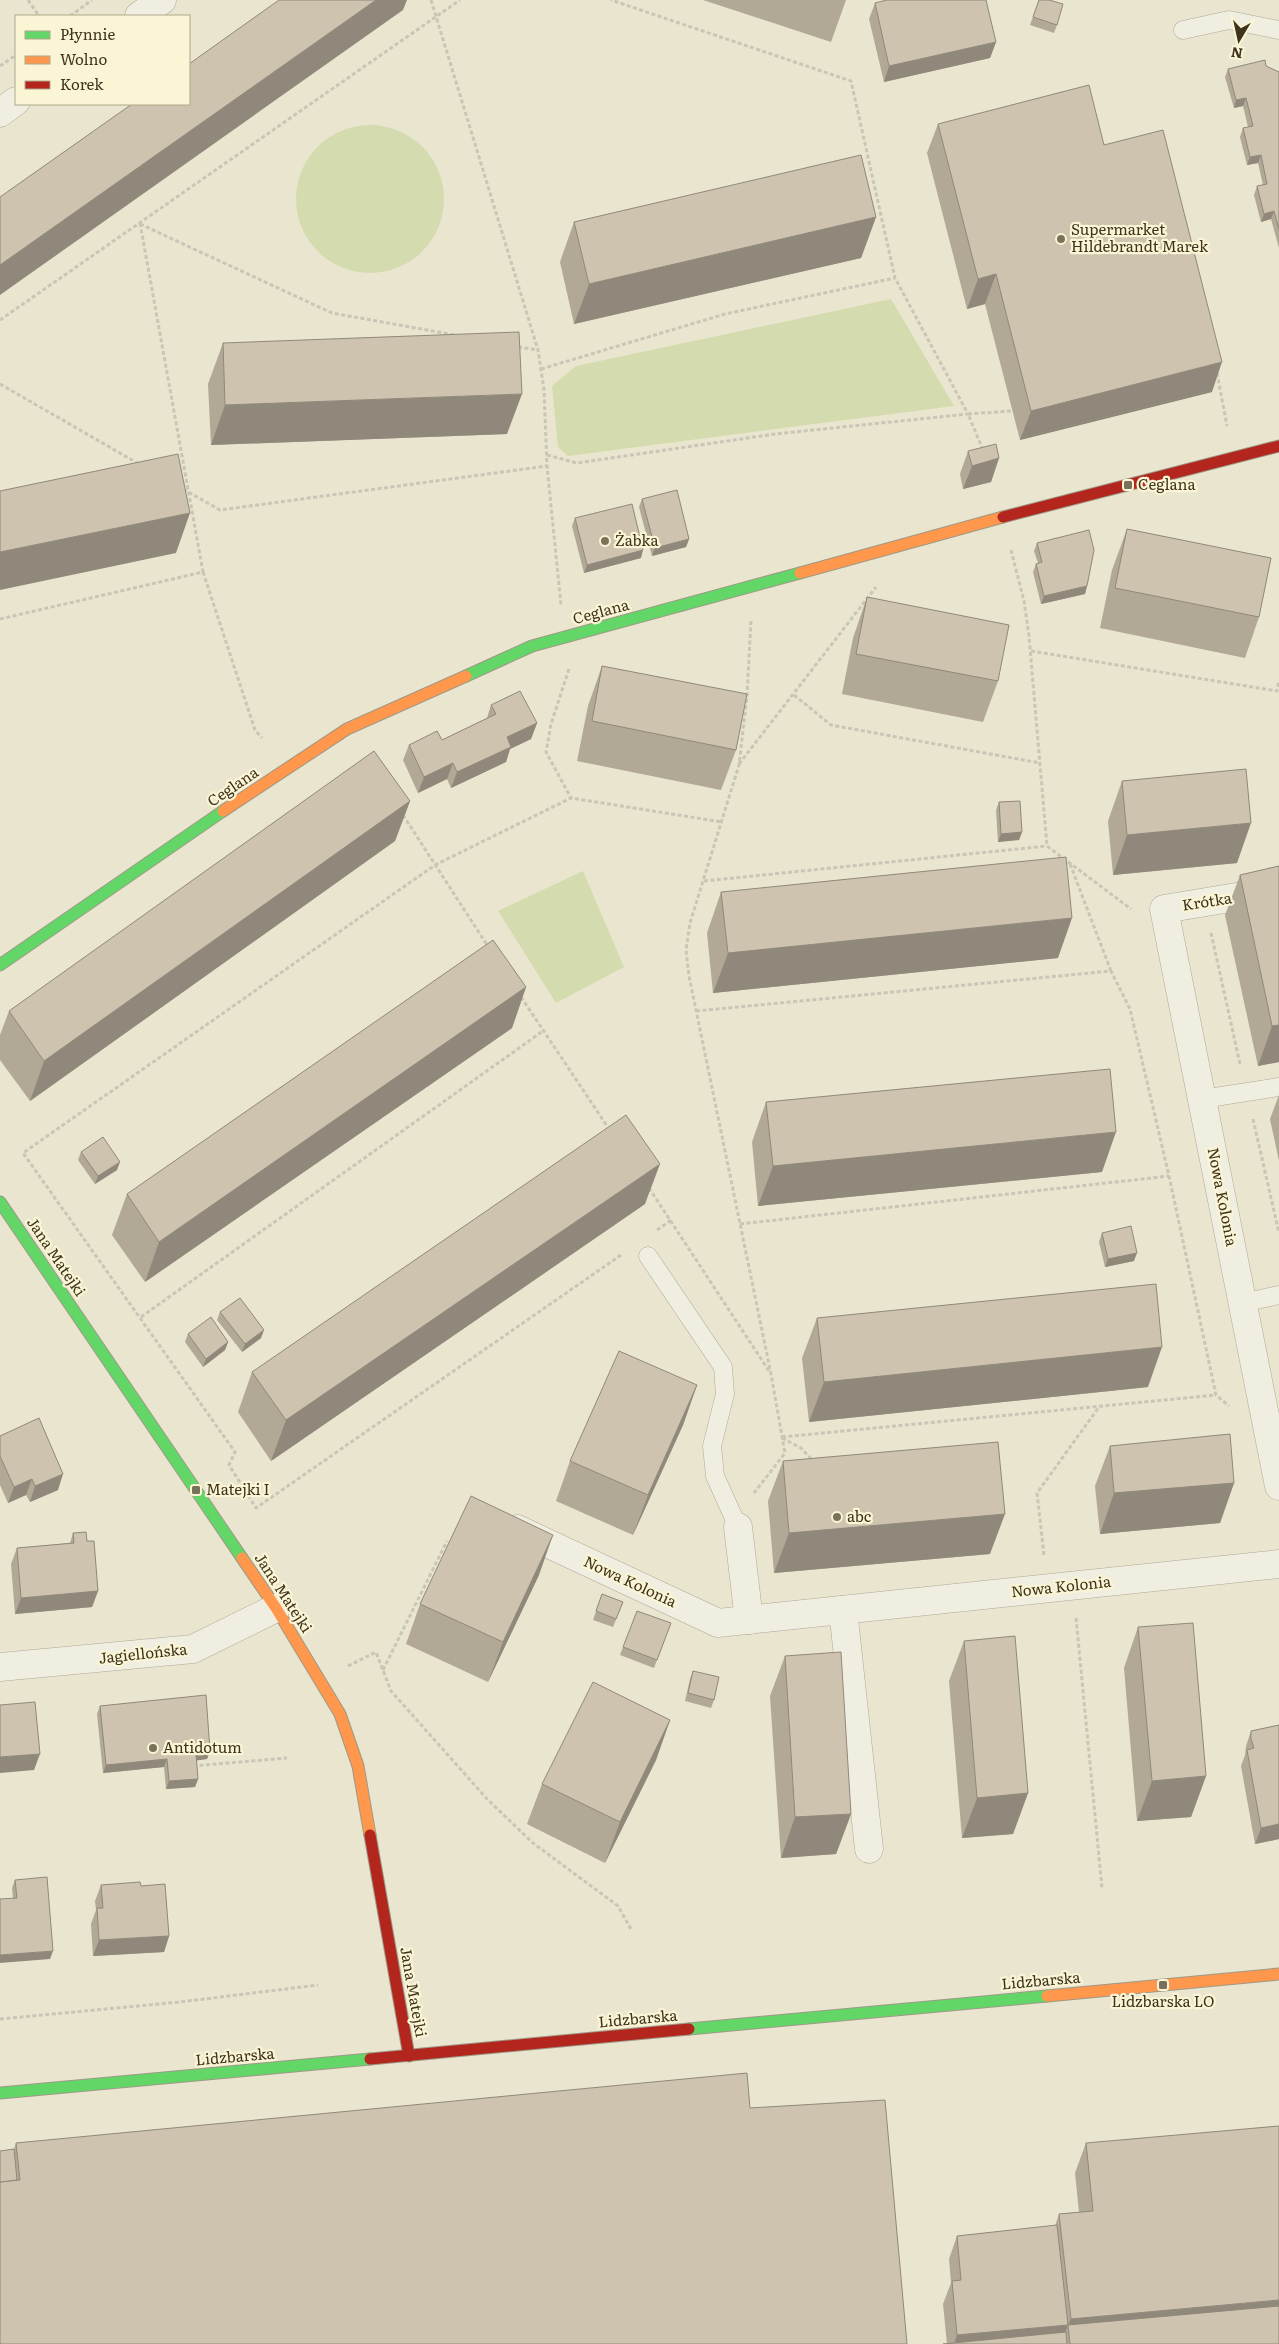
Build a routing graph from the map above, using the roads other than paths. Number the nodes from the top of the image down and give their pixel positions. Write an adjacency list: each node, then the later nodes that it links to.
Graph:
1 (162, 0): 2 (street)
2 (140, 15)
3 (1183, 30): 4 (lane)
4 (1279, 30)
5 (15, 102): 6 (street)
6 (0, 113)
7 (1279, 446): 10 (street, Ceglana)
8 (1279, 890): 9 (street, Krótka)
9 (1164, 909): 12 (street, Nowa Kolonia)
10 (0, 965)
11 (1279, 1087): 12 (lane)
12 (1202, 1099): 16 (street, Nowa Kolonia)
13 (0, 1202): 21 (street, Jana Matejki)
14 (648, 1256): 18 (lane)
15 (1279, 1296): 16 (lane)
16 (1243, 1303): 17 (street, Nowa Kolonia)
17 (1279, 1486)
18 (738, 1527): 23 (street)
19 (514, 1528): 23 (street, Nowa Kolonia)
20 (1279, 1564): 22 (street, Nowa Kolonia)
21 (276, 1608): 24 (street, Jagiellońska); 27 (street, Jana Matejki)
22 (843, 1610): 23 (street, Nowa Kolonia); 25 (street)
23 (749, 1620)
24 (0, 1667)
25 (869, 1849)
26 (1279, 1974): 27 (street, Lidzbarska)
27 (409, 2056): 28 (street, Lidzbarska)
28 (0, 2093)

